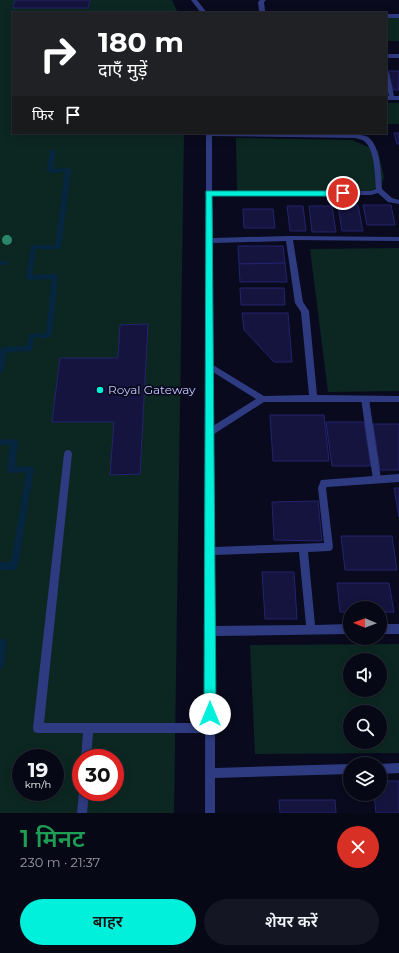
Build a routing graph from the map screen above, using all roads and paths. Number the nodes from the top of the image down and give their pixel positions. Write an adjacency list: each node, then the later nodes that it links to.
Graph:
1 (194, 0): 3 (street)
2 (263, 0): 4 (street)
3 (203, 12)
4 (263, 12)
5 (387, 16): 6 (street)
6 (399, 16)
7 (387, 56): 8 (street)
8 (399, 56)
9 (387, 81): 10 (street)
10 (389, 98): 11 (street)
11 (399, 98)
12 (209, 134): 13 (street); 14 (street)
13 (379, 190): 14 (street); 15 (street)
14 (208, 193): 18 (street)
15 (399, 202)
16 (289, 238): 17 (street); 18 (street); 20 (street)
17 (399, 239)
18 (208, 241): 19 (street)
19 (209, 366): 23 (street); 24 (street)
20 (313, 398): 21 (street); 23 (street)
21 (365, 398): 22 (street); 27 (street)
22 (399, 399)
23 (263, 400): 24 (street)
24 (209, 433): 29 (street)
25 (68, 454): 35 (street)
26 (399, 478): 27 (street)
27 (377, 479): 28 (street)
28 (302, 549): 29 (street); 33 (street)
29 (210, 551): 34 (street)
30 (343, 629): 33 (street)
31 (387, 629): 32 (street)
32 (399, 629)
33 (311, 630): 34 (street)
34 (210, 631): 36 (street)
35 (88, 728): 36 (street); 37 (street)
36 (210, 728): 41 (street)
37 (87, 749)
38 (399, 768): 40 (street)
39 (343, 769): 41 (street)
40 (387, 769)
41 (210, 773): 44 (street)
42 (83, 801): 43 (street)
43 (82, 813)
44 (210, 813)

